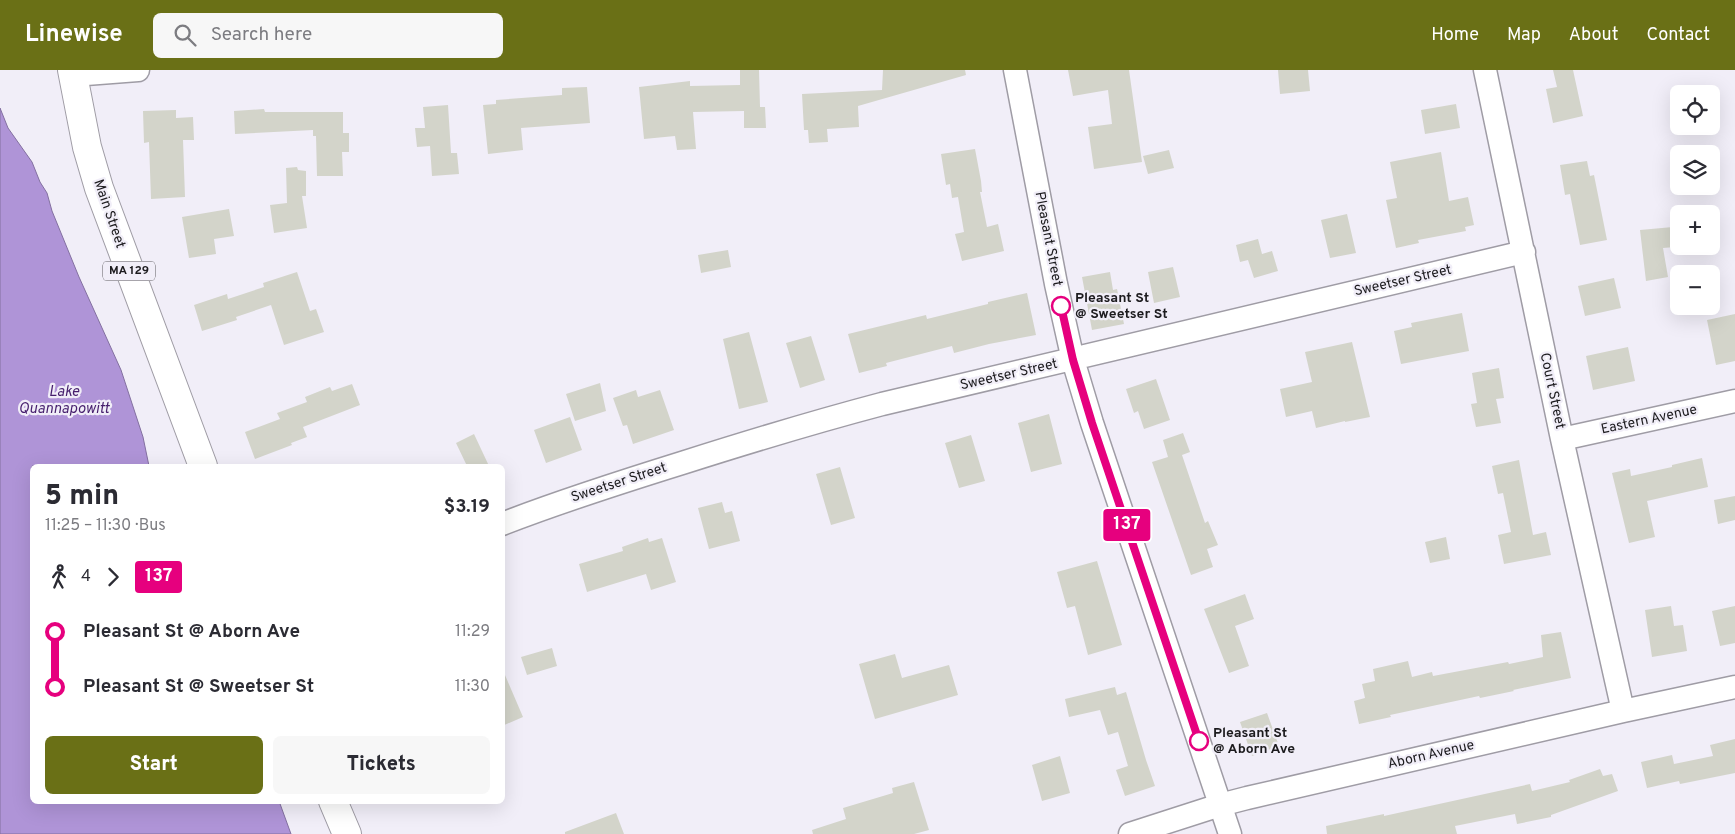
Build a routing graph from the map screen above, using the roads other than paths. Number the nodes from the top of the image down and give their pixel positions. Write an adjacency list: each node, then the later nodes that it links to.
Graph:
1 (138, 70): 4 (street)
2 (1015, 70): 6 (street, Pleasant Street)
3 (1485, 70): 5 (street, Court Street)
4 (72, 72): 9 (main road, Main Street / MA 129)
5 (1524, 252): 6 (street, Sweetser Street); 8 (street, Court Street)
6 (1073, 360): 10 (street, Sweetser Street); 14 (street, Pleasant Street)
7 (1735, 401): 8 (street, Eastern Avenue)
8 (1562, 439): 12 (street, Court Street)
9 (202, 464)
10 (505, 523)
11 (1735, 687): 12 (street, Aborn Avenue)
12 (1623, 711): 14 (street, Aborn Avenue)
13 (334, 804): 15 (main road)
14 (1220, 805): 16 (street, Aborn Avenue); 17 (street, Pleasant Street)
15 (347, 834)
16 (1130, 834)
17 (1230, 834)

